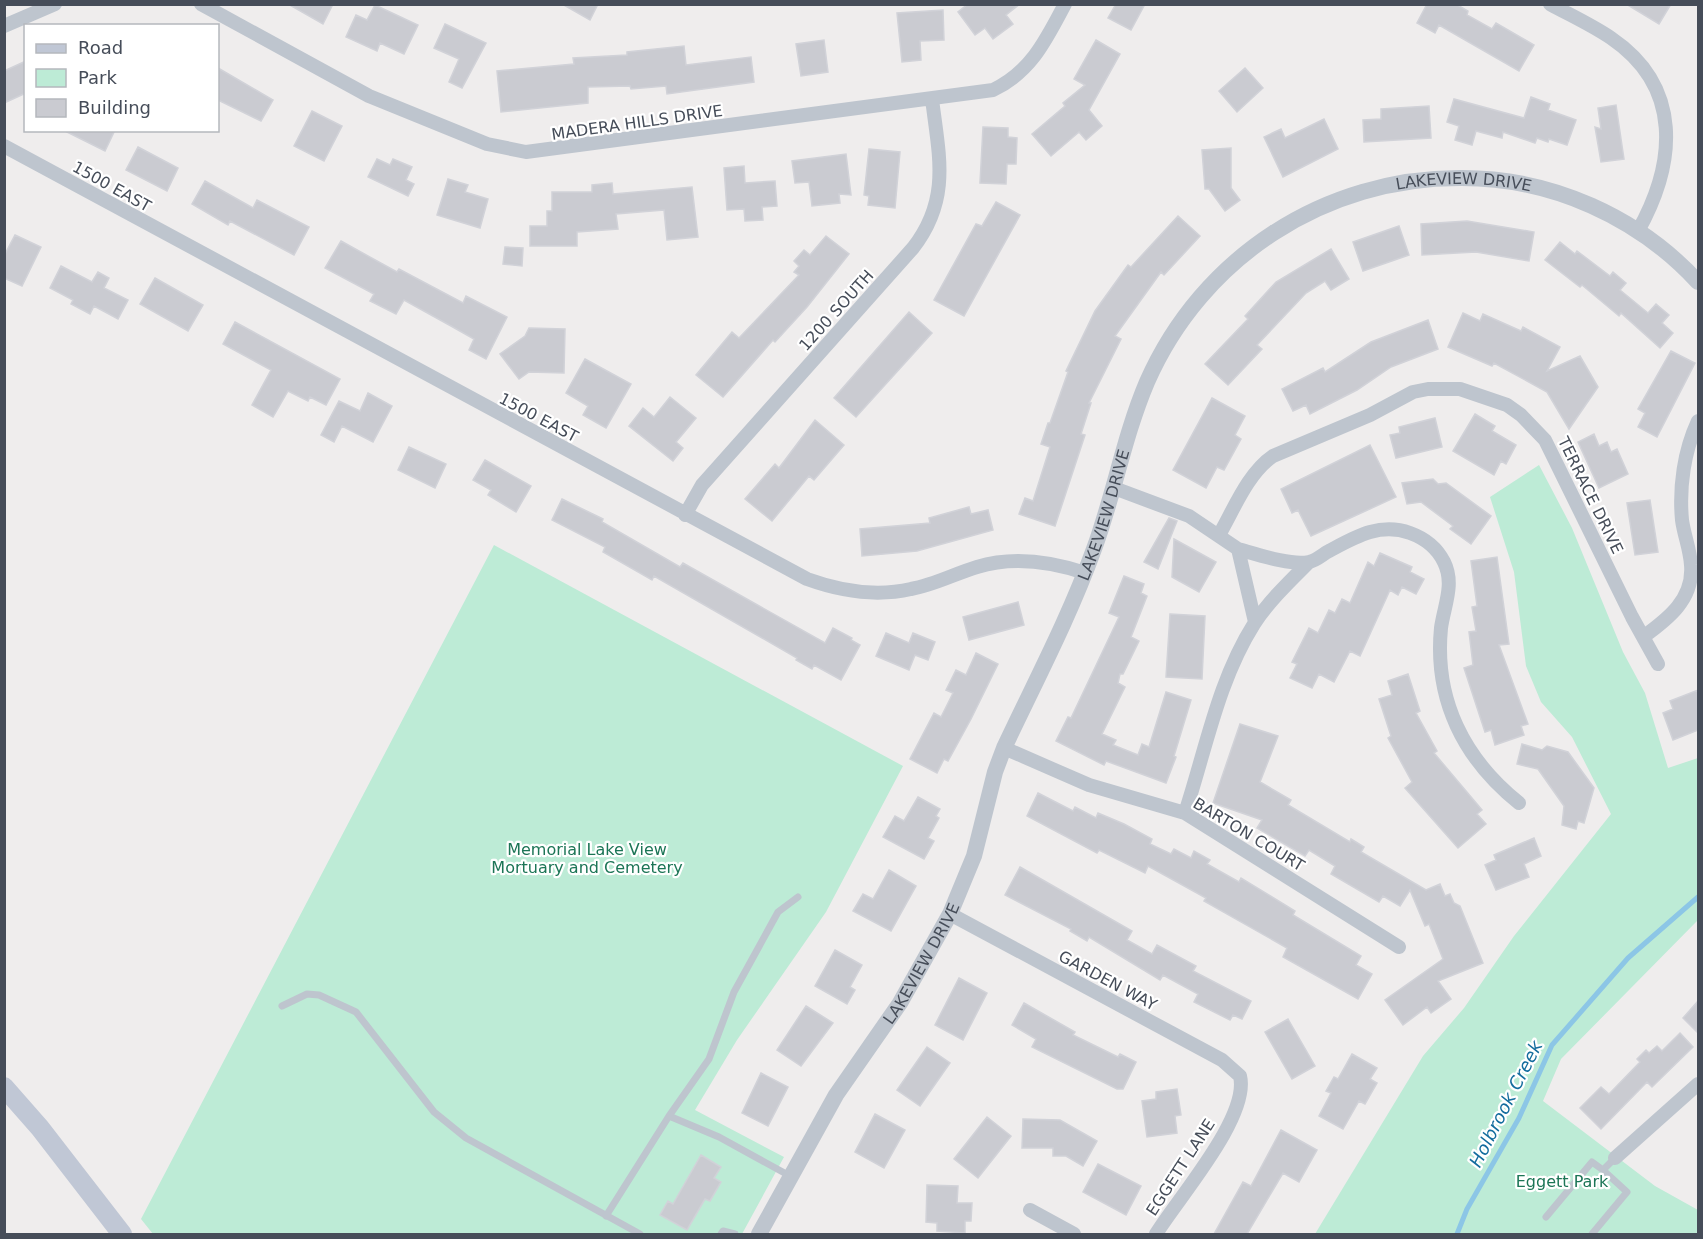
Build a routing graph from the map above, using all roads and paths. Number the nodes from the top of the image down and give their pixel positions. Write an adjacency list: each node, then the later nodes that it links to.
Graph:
1 (55, 4): 5 (street)
2 (201, 4): 6 (street, MADERA HILLS DRIVE)
3 (1065, 4): 6 (street, MADERA HILLS DRIVE)
4 (1550, 4): 8 (street)
5 (4, 26)
6 (932, 99): 12 (street, 1200 SOUTH)
7 (5, 148): 12 (street, 1500 EAST)
8 (1638, 231): 9 (street, LAKEVIEW DRIVE); 11 (street, LAKEVIEW DRIVE)
9 (1698, 282)
10 (1698, 421): 18 (street)
11 (1114, 488): 13 (street); 16 (street, LAKEVIEW DRIVE)
12 (685, 514): 16 (street, 1500 EAST)
13 (1219, 535): 14 (street); 18 (street, TERRACE DRIVE)
14 (1238, 549): 15 (street); 17 (street)
15 (1310, 562): 17 (street); 21 (street)
16 (1085, 573): 20 (street, LAKEVIEW DRIVE)
17 (1255, 622): 22 (street)
18 (1643, 637): 19 (street, TERRACE DRIVE)
19 (1658, 664)
20 (1004, 748): 22 (street, BARTON COURT); 24 (street, LAKEVIEW DRIVE)
21 (1519, 803)
22 (1185, 813): 25 (street, BARTON COURT)
23 (798, 897): 30 (lane)
24 (950, 914): 27 (street, GARDEN WAY); 33 (street, LAKEVIEW DRIVE)
25 (1399, 947)
26 (282, 1006): 35 (lane)
27 (1242, 1084): 43 (street, EGGETT LANE)
28 (1698, 1084): 31 (street)
29 (4, 1087): 37 (main road)
30 (669, 1116): 33 (lane); 35 (lane)
31 (1615, 1158): 32 (lane)
32 (1603, 1170): 36 (lane); 44 (lane)
33 (790, 1176): 41 (street, LAKEVIEW DRIVE)
34 (1030, 1210): 42 (street)
35 (606, 1216): 38 (lane)
36 (1546, 1216)
37 (122, 1234)
38 (640, 1234)
39 (721, 1234): 40 (lane)
40 (735, 1234)
41 (759, 1234)
42 (1074, 1234)
43 (1156, 1234)
44 (1592, 1234)

